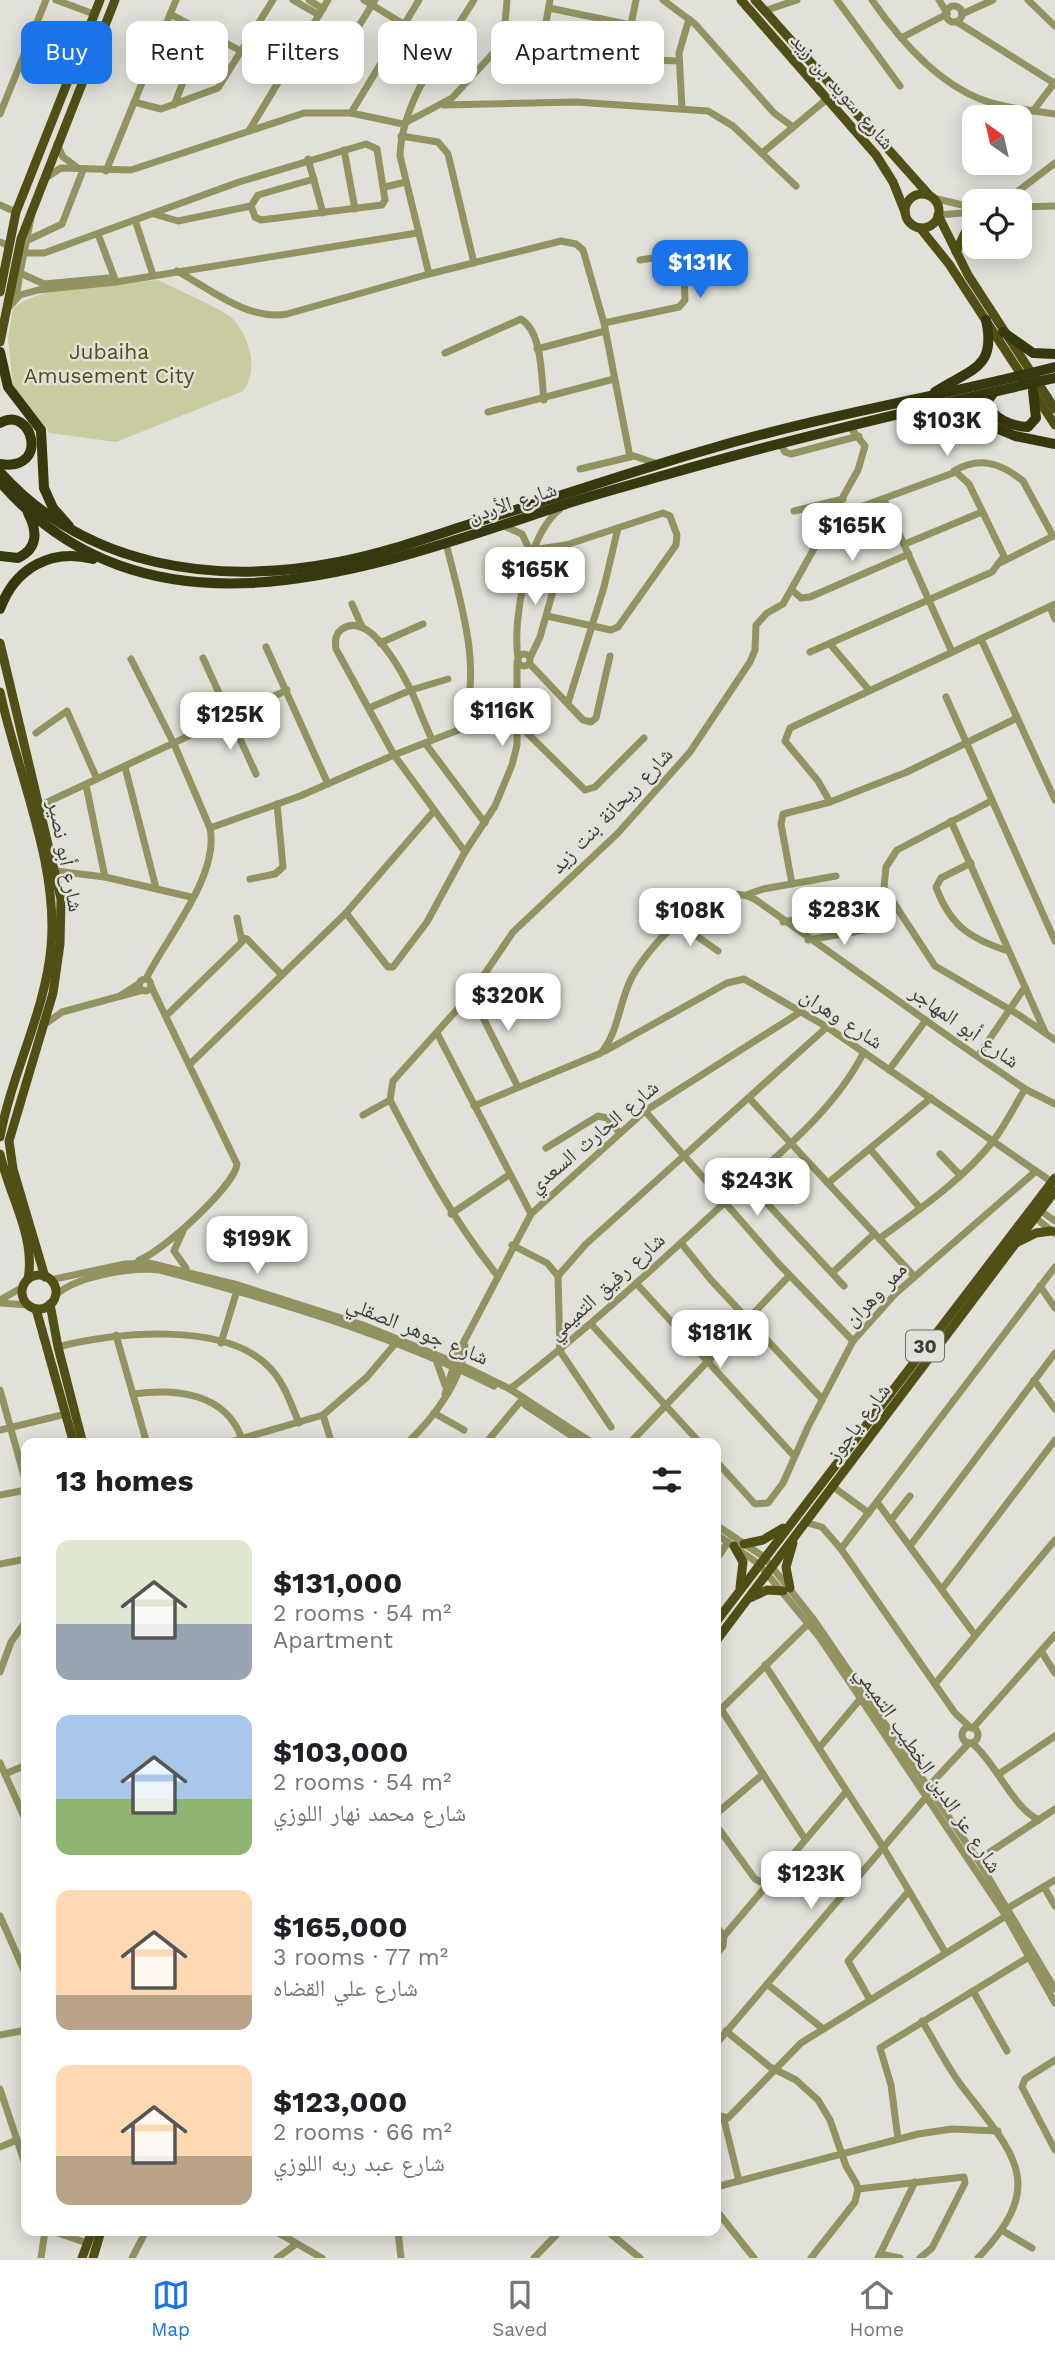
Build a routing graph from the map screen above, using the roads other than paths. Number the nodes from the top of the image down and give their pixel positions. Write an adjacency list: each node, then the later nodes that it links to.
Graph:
1 (46, 0): 59 (street)
2 (56, 0): 29 (street)
3 (100, 0): 29 (main road)
4 (115, 0): 34 (main road)
5 (176, 0): 30 (street)
6 (274, 0): 36 (street)
7 (293, 0): 28 (street)
8 (309, 0): 28 (street)
9 (328, 0): 28 (street)
10 (364, 0): 25 (street)
11 (419, 0): 40 (street)
12 (474, 0): 69 (street)
13 (507, 0): 41 (street)
14 (636, 0): 43 (street)
15 (663, 0): 32 (street)
16 (741, 0): 58 (main road, شارع سويد بن زيد)
17 (755, 0): 27 (main road, شارع سويد بن زيد)
18 (797, 0): 27 (street)
19 (837, 0): 56 (street)
20 (872, 0): 45 (street)
21 (941, 0): 31 (street)
22 (984, 0): 31 (street)
23 (993, 0): 31 (street)
24 (1028, 0): 44 (street)
25 (373, 2): 38 (street); 39 (street)
26 (549, 4): 42 (street)
27 (764, 11): 86 (main road, شارع سويد بن زيد)
28 (321, 12): 37 (street)
29 (94, 14): 33 (main road)
30 (170, 14): 35 (street); 60 (street)
31 (954, 14): 45 (street); 51 (street)
32 (689, 19): 49 (street); 70 (street)
33 (91, 21)
34 (107, 21)
35 (185, 21)
36 (261, 21)
37 (316, 21)
38 (361, 21)
39 (401, 21)
40 (407, 21)
41 (505, 21)
42 (615, 21)
43 (632, 21)
44 (1055, 26)
45 (901, 38): 65 (street)
46 (242, 53): 62 (street)
47 (491, 56): 63 (street)
48 (664, 60): 49 (street)
49 (679, 61): 64 (street)
50 (378, 68): 66 (street)
51 (1055, 83): 65 (street)
52 (66, 84): 57 (main road)
53 (82, 84): 61 (main road)
54 (182, 84): 62 (street)
55 (277, 84): 71 (street)
56 (900, 86)
57 (62, 93): 61 (main road); 94 (main road)
58 (827, 99): 70 (street); 96 (main road, شارع سويد بن زيد)
59 (3, 100): 67 (street)
60 (134, 102): 62 (street); 79 (street)
61 (73, 103): 73 (main road)
62 (174, 105)
63 (443, 105): 64 (street); 69 (street)
64 (682, 108): 75 (street)
65 (1033, 111): 68 (street)
66 (351, 113): 69 (street); 71 (street)
67 (0, 114)
68 (1055, 114)
69 (403, 124): 72 (street)
70 (793, 127): 75 (street)
71 (250, 130): 79 (street)
72 (401, 136): 81 (street); 110 (street)
73 (56, 143): 78 (street); 85 (main road)
74 (344, 150): 76 (street); 83 (street); 93 (street)
75 (762, 153): 82 (street)
76 (308, 159): 80 (street); 98 (street)
77 (1055, 163): 84 (street)
78 (81, 169): 79 (street); 85 (street); 105 (street)
79 (106, 171)
80 (314, 179): 88 (street); 95 (street)
81 (406, 182): 83 (street); 102 (street)
82 (796, 186)
83 (384, 187): 93 (street)
84 (1020, 189)
85 (37, 192): 92 (main road)
86 (932, 197): 89 (street); 96 (main road); 99 (main road)
87 (0, 205): 94 (street)
88 (251, 206): 95 (street); 98 (street)
89 (962, 206)
90 (1055, 206): 91 (street)
91 (1032, 207)
92 (32, 208): 105 (street); 119 (main road)
93 (355, 209): 95 (street)
94 (16, 212): 106 (main road)
95 (323, 212)
96 (905, 212): 101 (main road)
97 (962, 212): 99 (street)
98 (154, 214): 100 (street)
99 (939, 215): 101 (main road); 107 (main road)
100 (135, 220): 103 (street); 113 (street)
101 (920, 228): 120 (main road)
102 (417, 233): 111 (street); 112 (street)
103 (98, 234): 108 (street); 115 (street)
104 (962, 239): 107 (main road)
105 (28, 240): 108 (street)
106 (4, 244): 116 (main road)
107 (956, 252): 122 (main road)
108 (24, 253): 114 (street)
109 (640, 260): 121 (street)
110 (474, 263): 112 (street); 121 (street)
111 (177, 271): 112 (street); 113 (street)
112 (429, 274)
113 (153, 275): 115 (street)
114 (24, 276): 115 (street); 117 (street); 118 (street)
115 (118, 279): 117 (street)
116 (0, 292)
117 (24, 293): 118 (street)
118 (15, 298): 119 (street)
119 (5, 313): 123 (main road)
120 (986, 320): 128 (main road); 134 (highway)
121 (605, 327): 124 (street); 131 (street)
122 (1003, 332): 127 (highway); 128 (main road)
123 (0, 342)
124 (537, 349): 126 (street); 135 (street)
125 (0, 352): 161 (highway)
126 (444, 352)
127 (1055, 354)
128 (1014, 356): 132 (main road)
129 (1055, 367): 134 (highway, شارع الأردن)
130 (1055, 378): 133 (highway, شارع الأردن)
131 (614, 379): 135 (street); 145 (street)
132 (1033, 388): 133 (highway); 136 (main road); 140 (main road)
133 (996, 392): 137 (highway, شارع الأردن)
134 (929, 397): 147 (highway, شارع الأردن)
135 (544, 400): 138 (street)
136 (1055, 409)
137 (915, 411): 141 (highway, شارع الأردن); 144 (highway)
138 (488, 412)
139 (0, 422): 146 (highway)
140 (1055, 425)
141 (849, 426): 142 (street); 143 (highway, شارع الأردن)
142 (859, 436): 143 (street); 152 (street, شارع ريحانة بنت زيد)
143 (780, 443): 154 (highway, شارع الأردن)
144 (1055, 444)
145 (630, 457): 147 (street); 148 (street)
146 (0, 464)
147 (657, 464): 161 (highway, شارع الأردن)
148 (580, 469)
149 (0, 472): 161 (highway, شارع الأردن)
150 (953, 472): 153 (street); 157 (street); 162 (street)
151 (0, 482): 155 (highway, شارع الأردن)
152 (844, 499): 156 (street); 158 (street, شارع ريحانة بنت زيد)
153 (884, 500): 158 (street); 164 (street)
154 (566, 504): 159 (highway, شارع الأردن); 166 (street)
155 (26, 509): 168 (highway); 169 (highway, شارع الأردن)
156 (794, 511)
157 (982, 512): 164 (street); 170 (street)
158 (832, 518): 171 (street, شارع ريحانة بنت زيد)
159 (501, 526): 163 (highway, شارع الأردن); 166 (street)
160 (618, 528): 165 (street); 179 (street); 179 (street)
161 (76, 534)
162 (1054, 536): 170 (street)
163 (446, 543): 169 (highway, شارع الأردن); 205 (street)
164 (905, 544): 167 (street)
165 (566, 545): 166 (street); 176 (street)
166 (532, 552): 191 (street)
167 (909, 554): 171 (street); 172 (street)
168 (0, 556)
169 (104, 560): 175 (highway)
170 (1002, 562): 172 (street)
171 (792, 590): 254 (street, شارع ريحانة بنت زيد)
172 (926, 600): 184 (street); 187 (street)
173 (352, 604): 180 (street)
174 (1053, 606): 177 (street); 181 (street)
175 (0, 609)
176 (547, 615): 179 (street); 192 (street)
177 (1055, 619)
178 (423, 624): 183 (street)
179 (591, 626): 199 (street)
180 (362, 627): 183 (street); 200 (street)
181 (981, 639): 187 (street); 203 (street)
182 (0, 643): 222 (main road, شارع أبو نصير)
183 (380, 643): 195 (street)
184 (830, 644): 186 (street); 196 (street)
185 (266, 648): 194 (street)
186 (810, 652)
187 (952, 652): 196 (street)
188 (610, 656): 199 (street)
189 (202, 658): 202 (street)
190 (131, 659): 210 (street)
191 (517, 660): 192 (street); 201 (street)
192 (529, 660): 199 (street)
193 (448, 679): 195 (street)
194 (286, 690): 202 (street); 215 (street)
195 (411, 690): 200 (street); 208 (street)
196 (869, 690): 220 (street)
197 (0, 692): 255 (main road, شارع أبو نصير)
198 (946, 697): 209 (street)
199 (568, 703)
200 (369, 708): 211 (street)
201 (516, 708): 204 (street); 205 (street)
202 (229, 718): 210 (street); 213 (street)
203 (1017, 718): 209 (street); 217 (street)
204 (517, 723): 207 (street); 225 (street)
205 (462, 729): 208 (street)
206 (36, 733): 214 (street)
207 (644, 738)
208 (428, 741): 211 (street); 225 (street)
209 (966, 743): 219 (street); 220 (street)
210 (174, 744): 212 (street); 226 (street)
211 (394, 754): 215 (street); 223 (street)
212 (125, 767): 214 (street); 234 (street)
213 (256, 774)
214 (97, 779): 216 (street)
215 (328, 784): 221 (street)
216 (86, 785): 222 (street); 231 (street)
217 (1053, 788): 218 (street)
218 (1055, 800)
219 (992, 801): 224 (street); 243 (street)
220 (830, 802): 233 (street)
221 (277, 804): 226 (street); 232 (street)
222 (39, 806): 229 (main road, شارع أبو نصير)
223 (434, 811): 227 (street); 238 (street)
224 (951, 821): 228 (street); 256 (street)
225 (485, 823): 227 (street)
226 (210, 828): 236 (street)
227 (465, 852): 238 (street)
228 (971, 863): 244 (street); 248 (street)
229 (56, 871): 231 (street); 255 (main road, شارع أبو نصير)
230 (836, 876): 233 (street)
231 (105, 877): 234 (street)
232 (250, 879)
233 (792, 884): 235 (street)
234 (156, 888): 236 (street)
235 (746, 895): 240 (street, شارع أبو المهاجر); 241 (street)
236 (191, 897): 252 (street)
237 (861, 908): 240 (street)
238 (346, 913): 251 (street)
239 (237, 918): 245 (street)
240 (783, 922): 246 (street, شارع أبو المهاجر)
241 (678, 923): 249 (street); 267 (street)
242 (876, 928): 246 (street)
243 (1053, 930): 247 (street)
244 (1000, 931): 248 (street); 250 (street)
245 (242, 938): 251 (street); 259 (street)
246 (808, 940): 260 (street, شارع أبو المهاجر)
247 (1055, 941)
248 (991, 945): 250 (street)
249 (718, 951)
250 (1008, 951): 253 (street)
251 (282, 975): 269 (street)
252 (146, 985): 257 (street); 259 (street)
253 (1025, 987): 256 (street); 263 (street)
254 (471, 994): 264 (street, شارع ريحانة بنت زيد); 271 (street)
255 (46, 1002): 257 (street); 261 (main road, شارع أبو نصير); 281 (main road, شارع أبو نصير)
256 (1009, 1009): 263 (street); 268 (street)
257 (70, 1010): 261 (street)
258 (802, 1011): 262 (street, شارع وهران); 267 (street, شارع وهران); 278 (street, شارع الحارث السعدي)
259 (166, 1016): 269 (street)
260 (926, 1020): 268 (street, شارع أبو المهاجر); 270 (street)
261 (44, 1026): 315 (main road, شارع أبو نصير)
262 (827, 1027): 266 (street, شارع وهران); 273 (street)
263 (1045, 1032): 265 (street)
264 (438, 1035): 275 (street, شارع ريحانة بنت زيد); 277 (street)
265 (1055, 1040)
266 (864, 1052): 270 (street, شارع وهران); 283 (street, شارع رفيق التميمي)
267 (601, 1053): 271 (street)
268 (978, 1056): 272 (street, شارع أبو المهاجر)
269 (190, 1064): 301 (street)
270 (889, 1070): 274 (street, شارع وهران)
271 (517, 1087): 277 (street)
272 (1025, 1089): 276 (street, شارع أبو المهاجر); 282 (street)
273 (749, 1098): 283 (street); 288 (street)
274 (931, 1098): 282 (street, شارع وهران); 285 (street)
275 (390, 1100): 279 (street); 298 (street)
276 (1055, 1104)
277 (474, 1106): 290 (street)
278 (645, 1111): 280 (street, شارع الحارث السعدي); 288 (street)
279 (363, 1115)
280 (619, 1132): 284 (street); 299 (street, شارع الحارث السعدي)
281 (0, 1137)
282 (994, 1140): 289 (street, شارع وهران); 291 (street)
283 (790, 1142): 292 (street, شارع رفيق التميمي); 293 (street)
284 (545, 1148)
285 (870, 1149): 293 (street); 296 (street)
286 (0, 1154): 316 (main road)
287 (940, 1154): 291 (street)
288 (685, 1156): 295 (street); 312 (street)
289 (1036, 1171): 294 (street, شارع وهران); 314 (street, ممر وهران)
290 (509, 1175): 298 (street); 299 (street)
291 (960, 1175): 296 (street)
292 (748, 1183): 295 (street, شارع رفيق التميمي); 310 (street)
293 (828, 1183): 303 (street)
294 (1054, 1184): 297 (main road, شارع ياجوز / 30)
295 (726, 1202): 304 (street, شارع رفيق التميمي); 313 (street)
296 (920, 1208): 303 (street)
297 (1033, 1211): 300 (street); 302 (street); 305 (main road, شارع ياجوز / 30); 377 (main road, شارع ياجوز / 30)
298 (451, 1214): 311 (street)
299 (531, 1214): 306 (street, شارع الحارث السعدي)
300 (1055, 1221)
301 (187, 1224): 307 (street); 309 (street)
302 (1054, 1232): 305 (main road)
303 (876, 1237): 310 (street); 314 (street)
304 (681, 1243): 317 (street, شارع رفيق التميمي); 325 (street)
305 (1015, 1244): 371 (main road, شارع ياجوز / 30)
306 (512, 1245): 311 (street, شارع الحارث السعدي); 312 (street)
307 (125, 1264): 309 (street, شارع جوهر الصقلي); 315 (street, شارع جوهر الصقلي)
308 (1055, 1267): 319 (street)
309 (188, 1270): 320 (street, شارع جوهر الصقلي)
310 (832, 1273): 318 (street)
311 (497, 1275): 336 (street, شارع الحارث السعدي)
312 (558, 1276): 332 (street)
313 (789, 1276): 325 (street); 328 (street)
314 (914, 1276): 328 (street, ممر وهران)
315 (47, 1279): 316 (main road); 321 (main road, شارع أبو نصير)
316 (25, 1283): 322 (street); 323 (main road)
317 (635, 1283): 326 (street, شارع رفيق التميمي); 335 (street)
318 (844, 1286)
319 (1040, 1286): 324 (street); 375 (street)
320 (237, 1288): 321 (street, شارع جوهر الصقلي); 329 (street); 330 (street, شارع جوهر الصقلي); 336 (street, شارع جوهر الصقلي)
321 (52, 1300): 323 (main road); 331 (main road)
322 (0, 1301): 323 (street)
323 (32, 1307): 347 (main road)
324 (1055, 1308)
325 (748, 1319): 335 (street); 342 (street)
326 (591, 1324): 332 (street, شارع رفيق التميمي); 344 (street)
327 (116, 1335): 329 (street); 331 (street); 341 (street)
328 (853, 1341): 342 (street, ممر وهران)
329 (220, 1343): 349 (street)
330 (395, 1344): 334 (street, شارع جوهر الصقلي); 348 (street)
331 (58, 1346): 356 (main road)
332 (560, 1351): 338 (street, شارع رفيق التميمي); 350 (street)
333 (1055, 1353): 337 (street)
334 (436, 1359): 336 (street, شارع جوهر الصقلي); 340 (street)
335 (708, 1363): 344 (street); 368 (street)
336 (457, 1366): 338 (street, شارع جوهر الصقلي); 340 (street, شارع الحارث السعدي); 343 (street, شارع جوهر الصقلي)
337 (1034, 1380): 345 (street); 385 (street)
338 (510, 1390): 364 (street, شارع جوهر الصقلي)
339 (0, 1391): 351 (street)
340 (445, 1392): 346 (street, شارع الحارث السعدي)
341 (133, 1394): 357 (street); 358 (street)
342 (822, 1399): 368 (street, ممر وهران)
343 (520, 1402): 362 (street); 363 (street, شارع جوهر الصقلي)
344 (665, 1405): 365 (street); 366 (street)
345 (1055, 1409)
346 (434, 1413): 353 (street); 361 (street, شارع الحارث السعدي)
347 (65, 1414): 351 (street); 355 (main road)
348 (323, 1415): 349 (street); 360 (street)
349 (299, 1423): 354 (street)
350 (611, 1427)
351 (10, 1428): 352 (street); 369 (street)
352 (0, 1430)
353 (464, 1430)
354 (260, 1434): 358 (street); 359 (street)
355 (72, 1438)
356 (81, 1438)
357 (146, 1438)
358 (242, 1438)
359 (261, 1438)
360 (330, 1438)
361 (412, 1438)
362 (490, 1438)
363 (575, 1438)
364 (585, 1438)
365 (635, 1438)
366 (695, 1438)
367 (1055, 1440): 392 (street)
368 (794, 1456): 370 (street, ممر وهران)
369 (21, 1466)
370 (721, 1466)
371 (832, 1486): 376 (street); 377 (main road, شارع ياجوز / 30)
372 (21, 1491): 373 (street)
373 (0, 1495)
374 (910, 1496): 378 (street)
375 (877, 1502): 376 (street); 378 (street)
376 (869, 1513): 386 (street)
377 (800, 1519): 380 (main road, شارع ياجوز / 30); 384 (main road); 386 (street); 389 (main road, شارع ياجوز / 30)
378 (891, 1520): 385 (street)
379 (721, 1528): 384 (street)
380 (797, 1532): 391 (main road, شارع ياجوز / 30); 393 (main road)
381 (721, 1537): 383 (street)
382 (1055, 1539): 400 (street)
383 (731, 1544): 387 (street); 389 (street); 394 (main road)
384 (744, 1544): 389 (street)
385 (910, 1546): 392 (street)
386 (841, 1549): 406 (street)
387 (721, 1555)
388 (21, 1560): 390 (street)
389 (762, 1561): 391 (street, شارع عز الدين الخطيب التميمي); 394 (main road, شارع ياجوز / 30)
390 (2, 1563)
391 (769, 1569): 393 (street, شارع عز الدين الخطيب التميمي); 395 (main road, شارع ياجوز / 30)
392 (942, 1589): 400 (street)
393 (787, 1590): 395 (main road); 397 (street, شارع عز الدين الخطيب التميمي); 421 (street, شارع عز الدين الخطيب التميمي)
394 (739, 1591): 396 (main road, شارع ياجوز / 30)
395 (743, 1604): 399 (main road, شارع ياجوز / 30)
396 (721, 1615)
397 (809, 1623): 403 (street); 407 (street, شارع عز الدين الخطيب التميمي)
398 (21, 1627): 404 (street)
399 (721, 1634)
400 (975, 1635): 406 (street)
401 (1055, 1635): 402 (street)
402 (1041, 1651): 405 (street); 411 (street)
403 (765, 1665): 408 (street); 414 (street)
404 (0, 1672)
405 (1055, 1673)
406 (935, 1684): 409 (street)
407 (862, 1697): 414 (street); 423 (street, شارع عز الدين الخطيب التميمي)
408 (721, 1709)
409 (955, 1713): 411 (street); 413 (street)
410 (721, 1716): 419 (street)
411 (975, 1731): 413 (street); 413 (street); 415 (street)
412 (1055, 1736): 420 (street)
413 (967, 1740): 415 (street); 421 (street)
414 (819, 1748): 422 (street)
415 (983, 1753): 420 (street)
416 (0, 1763): 418 (street)
417 (21, 1767): 418 (street)
418 (5, 1774): 424 (street)
419 (763, 1774): 425 (street); 429 (street)
420 (999, 1774): 427 (street)
421 (929, 1786): 431 (street, شارع عز الدين الخطيب التميمي)
422 (846, 1792): 429 (street); 430 (street)
423 (927, 1796): 430 (street); 437 (street, شارع عز الدين الخطيب التميمي)
424 (21, 1810)
425 (721, 1810)
426 (1055, 1810): 427 (street)
427 (1039, 1820): 431 (street)
428 (721, 1832): 433 (street)
429 (805, 1839): 433 (street)
430 (883, 1847): 435 (street); 445 (street)
431 (978, 1860): 437 (street, شارع عز الدين الخطيب التميمي)
432 (1055, 1881): 434 (street)
433 (767, 1885): 440 (street)
434 (1044, 1887): 436 (street); 437 (street)
435 (909, 1891): 442 (street); 448 (street)
436 (1055, 1906)
437 (1007, 1912): 442 (street); 443 (street, شارع عز الدين الخطيب التميمي); 446 (street, شارع عز الدين الخطيب التميمي)
438 (0, 1916): 444 (street)
439 (721, 1932): 440 (street)
440 (724, 1936): 441 (street)
441 (721, 1949)
442 (945, 1952): 448 (street)
443 (1029, 1957): 447 (street); 449 (street, شارع عز الدين الخطيب التميمي)
444 (21, 1964)
445 (767, 1984): 451 (street); 453 (street)
446 (1055, 1989)
447 (973, 1991): 450 (street); 456 (street)
448 (869, 1998): 451 (street)
449 (1055, 2003)
450 (922, 2021): 462 (street); 463 (street)
451 (822, 2028): 458 (street)
452 (21, 2031): 454 (street)
453 (726, 2031): 455 (street); 458 (street)
454 (0, 2035)
455 (721, 2038)
456 (1007, 2050)
457 (1055, 2060): 466 (street)
458 (774, 2069): 461 (street); 468 (street)
459 (1, 2093): 464 (street)
460 (721, 2118): 461 (street)
461 (724, 2120): 469 (street)
462 (998, 2131): 463 (street); 474 (street)
463 (898, 2139): 468 (street)
464 (17, 2140): 465 (street); 467 (street)
465 (0, 2147)
466 (1055, 2150)
467 (21, 2152)
468 (843, 2153): 469 (street); 472 (street)
469 (738, 2181): 471 (street)
470 (915, 2182): 472 (street); 488 (street); 501 (street)
471 (721, 2186)
472 (858, 2189): 499 (street)
473 (721, 2216): 498 (street)
474 (1003, 2231): 486 (street); 502 (street)
475 (44, 2236): 489 (street)
476 (67, 2236): 484 (street)
477 (90, 2236): 484 (main road)
478 (100, 2236): 491 (main road)
479 (143, 2236): 492 (street)
480 (282, 2236): 485 (street)
481 (399, 2236): 495 (street)
482 (555, 2236): 496 (street)
483 (612, 2236): 487 (street)
484 (87, 2243): 490 (main road)
485 (295, 2245): 493 (street); 494 (street)
486 (1032, 2248)
487 (632, 2255): 497 (street)
488 (879, 2256): 500 (street)
489 (41, 2258)
490 (82, 2258)
491 (93, 2258)
492 (132, 2258)
493 (277, 2258)
494 (323, 2258)
495 (401, 2258)
496 (534, 2258)
497 (640, 2258)
498 (754, 2258)
499 (811, 2258)
500 (900, 2258)
501 (920, 2258)
502 (978, 2258)

